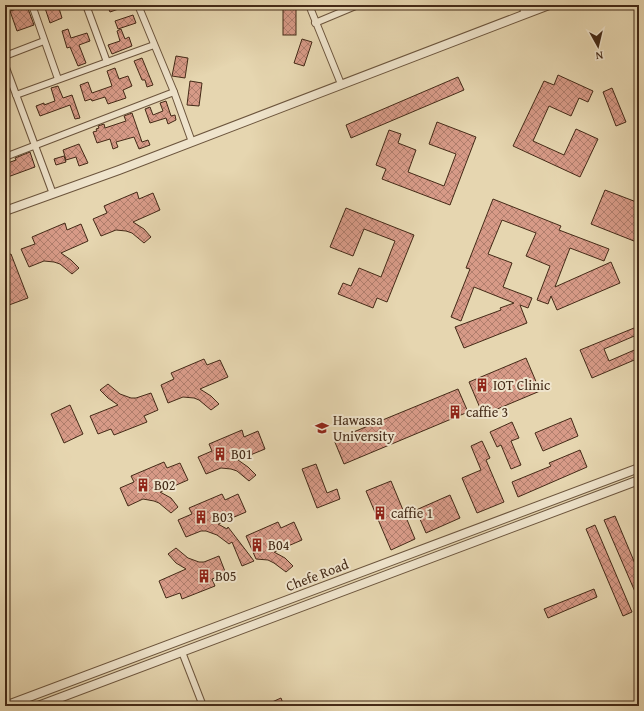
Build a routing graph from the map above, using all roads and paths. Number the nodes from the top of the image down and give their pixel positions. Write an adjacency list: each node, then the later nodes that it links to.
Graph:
1 (32, 5): 10 (street)
2 (86, 5): 13 (street)
3 (138, 5): 11 (street)
4 (308, 5): 9 (street)
5 (358, 5): 9 (street)
6 (522, 5): 8 (street)
7 (549, 5): 8 (street)
8 (525, 14): 16 (street)
9 (316, 23): 16 (street)
10 (44, 41): 12 (street); 15 (street)
11 (154, 45): 13 (street); 17 (street)
12 (5, 56)
13 (107, 62): 15 (street)
14 (5, 65): 18 (street)
15 (58, 80): 18 (street)
16 (341, 84): 19 (street)
17 (174, 92): 19 (street); 20 (street)
18 (16, 95): 20 (street)
19 (192, 142): 22 (street)
20 (35, 146): 21 (street); 22 (street)
21 (5, 157)
22 (53, 194): 23 (street)
23 (5, 211)
24 (639, 468): 27 (street, Chefe Road)
25 (639, 480): 26 (street, Chefe Road)
26 (182, 652): 28 (street, Chefe Road); 29 (street)
27 (5, 706)
28 (38, 706)
29 (203, 706)

